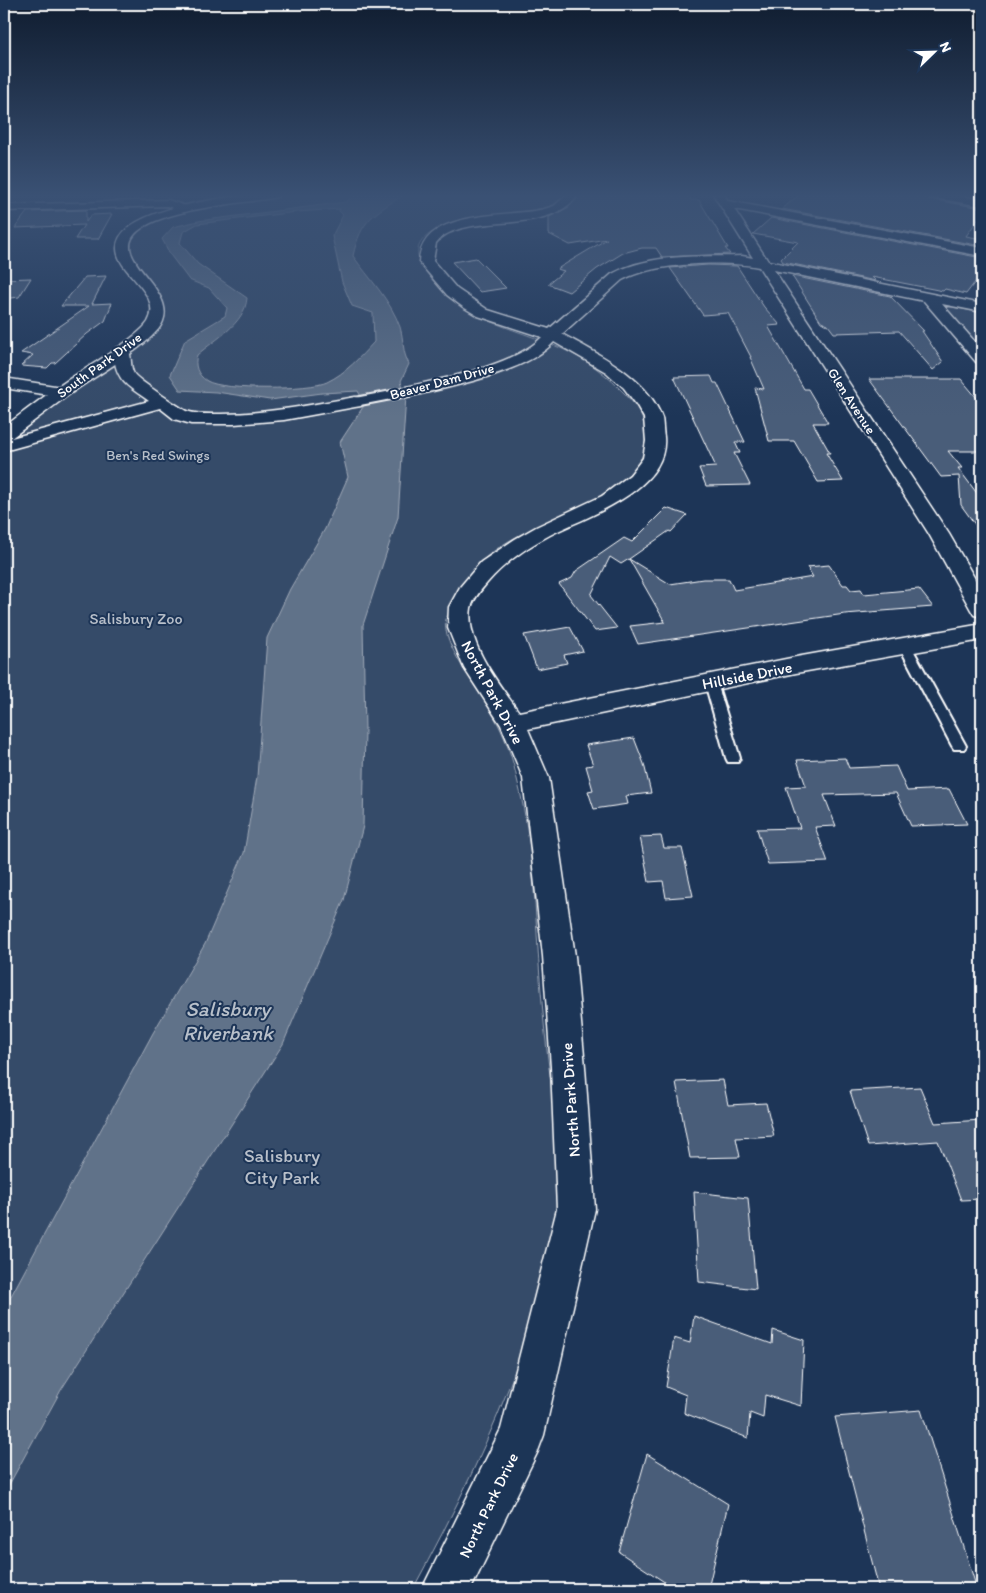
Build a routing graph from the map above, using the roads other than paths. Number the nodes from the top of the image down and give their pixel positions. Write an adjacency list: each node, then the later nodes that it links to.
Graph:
1 (134, 268): 9 (street, South Park Drive)
2 (431, 268): 8 (street, North Park Drive)
3 (639, 268): 8 (street, Beaver Dam Drive)
4 (767, 268): 18 (street, Glen Avenue)
5 (785, 268): 6 (street, Beaver Dam Drive)
6 (929, 298): 7 (street, Beaver Dam Drive); 10 (street)
7 (982, 308)
8 (552, 335): 13 (street, Beaver Dam Drive); 22 (street, North Park Drive)
9 (122, 351): 12 (street, South Park Drive); 14 (street, Beaver Dam Drive)
10 (982, 359)
11 (4, 383): 12 (street)
12 (61, 392): 16 (street, South Park Drive)
13 (407, 392): 15 (street, Beaver Dam Drive)
14 (163, 402): 15 (street, Beaver Dam Drive); 17 (street)
15 (355, 402)
16 (4, 435)
17 (4, 446)
18 (982, 610)
19 (982, 632): 20 (street, Hillside Drive)
20 (905, 646): 21 (street, Hillside Drive); 23 (lane)
21 (711, 683): 22 (street, Hillside Drive); 24 (lane)
22 (513, 723): 25 (street, North Park Drive)
23 (959, 746)
24 (732, 758)
25 (446, 1589)

